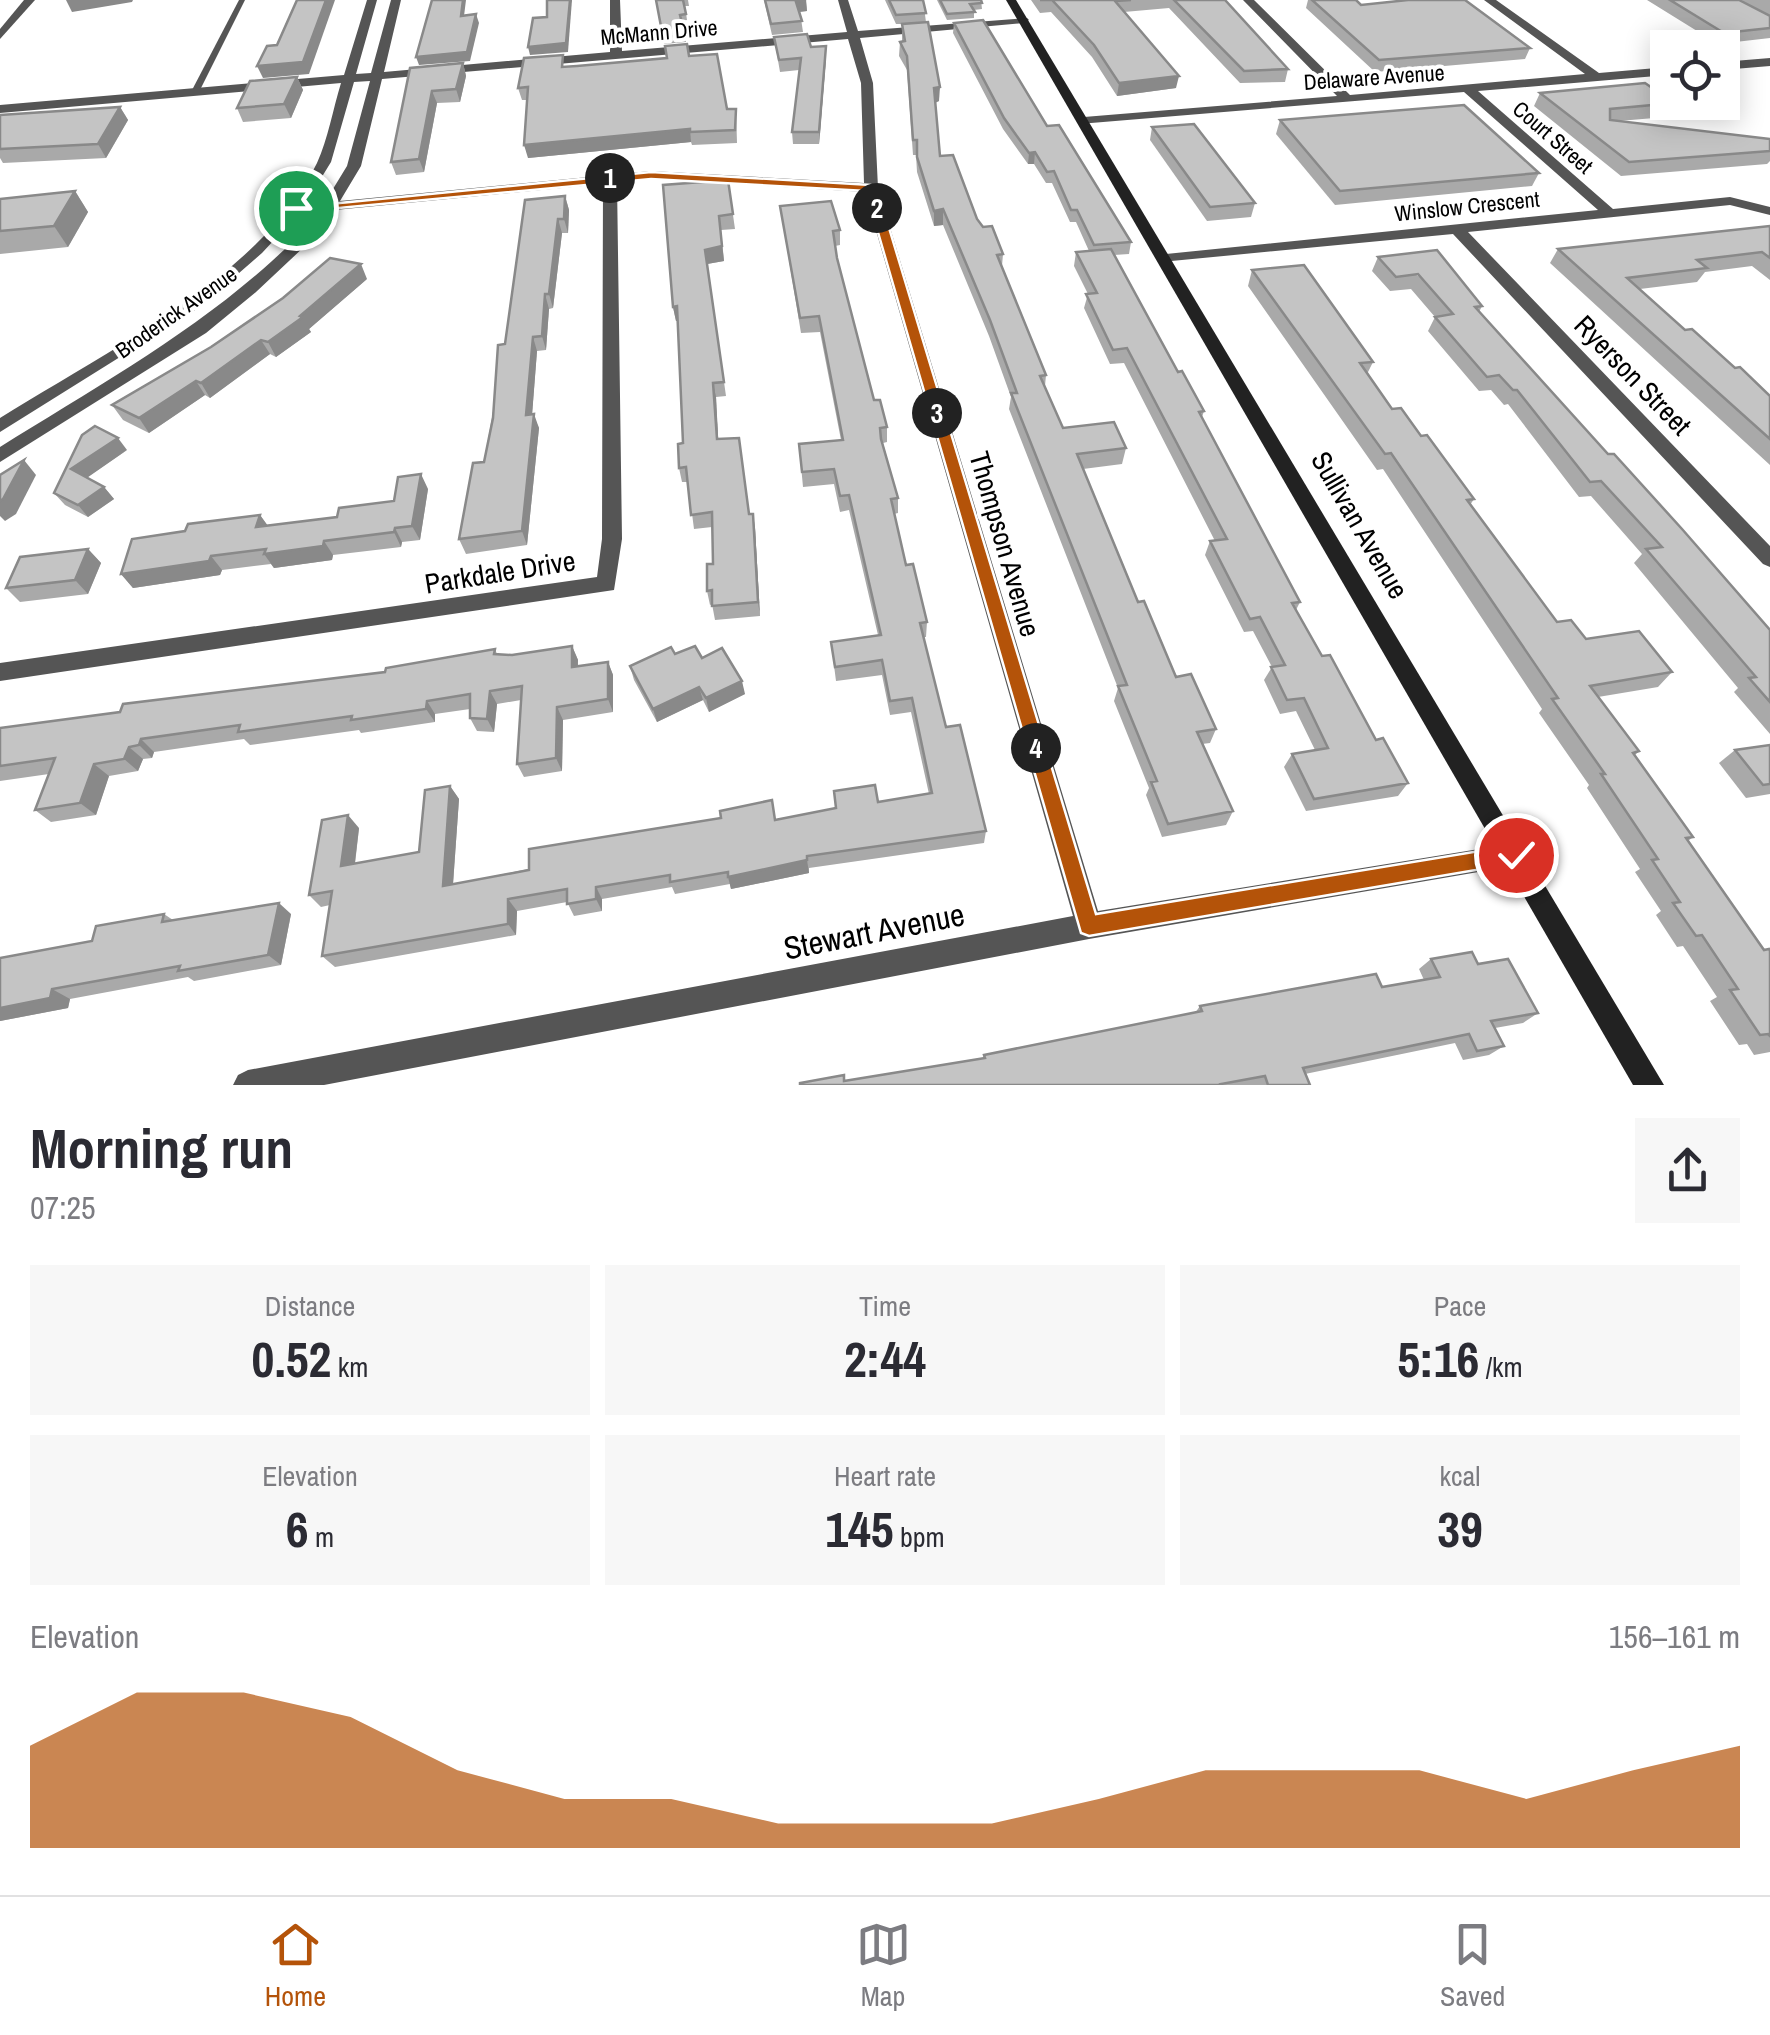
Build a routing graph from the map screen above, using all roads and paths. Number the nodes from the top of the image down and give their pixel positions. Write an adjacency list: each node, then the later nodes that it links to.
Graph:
1 (30, 0): 12 (street)
2 (242, 0): 21 (lane)
3 (372, 0): 19 (street, Broderick Avenue)
4 (396, 0): 17 (street, Broderick Avenue)
5 (616, 0): 13 (street)
6 (842, 0): 11 (street, Thompson Avenue)
7 (1011, 0): 10 (street, Sullivan Avenue)
8 (1248, 0): 22 (street)
9 (1489, 0): 18 (street)
10 (1023, 20): 11 (street, McMann Drive); 24 (street, Sullivan Avenue)
11 (854, 35): 13 (street, McMann Drive); 26 (street, Thompson Avenue)
12 (0, 36)
13 (616, 56): 17 (street, McMann Drive)
14 (1770, 62): 15 (street)
15 (1740, 64)
16 (1650, 72): 18 (street, Delaware Avenue)
17 (376, 77): 19 (street, McMann Drive); 27 (street, Broderick Avenue)
18 (1596, 77): 20 (street, Delaware Avenue)
19 (350, 79): 21 (street, McMann Drive); 28 (street, Broderick Avenue)
20 (1469, 90): 22 (street, Delaware Avenue); 30 (street, Court Street)
21 (194, 92): 23 (street, McMann Drive)
22 (1346, 98): 24 (street, Delaware Avenue)
23 (0, 109)
24 (1084, 122): 32 (street, Sullivan Avenue)
25 (610, 178): 26 (street); 27 (street); 36 (street, Parkdale Drive)
26 (871, 188): 38 (street, Thompson Avenue)
27 (331, 206): 28 (street); 34 (street, Broderick Avenue)
28 (296, 208): 33 (street, Broderick Avenue)
29 (1770, 211): 30 (street, Winslow Crescent)
30 (1611, 214): 31 (street, Winslow Crescent)
31 (1457, 230): 32 (street, Winslow Crescent); 35 (street, Ryerson Street)
32 (1166, 259): 37 (street, Sullivan Avenue)
33 (0, 426)
34 (0, 456)
35 (1770, 559)
36 (0, 672)
37 (1516, 855): 38 (street, Stewart Avenue); 40 (street, Sullivan Avenue)
38 (1089, 926): 39 (street, Stewart Avenue)
39 (248, 1085)
40 (1649, 1085)

